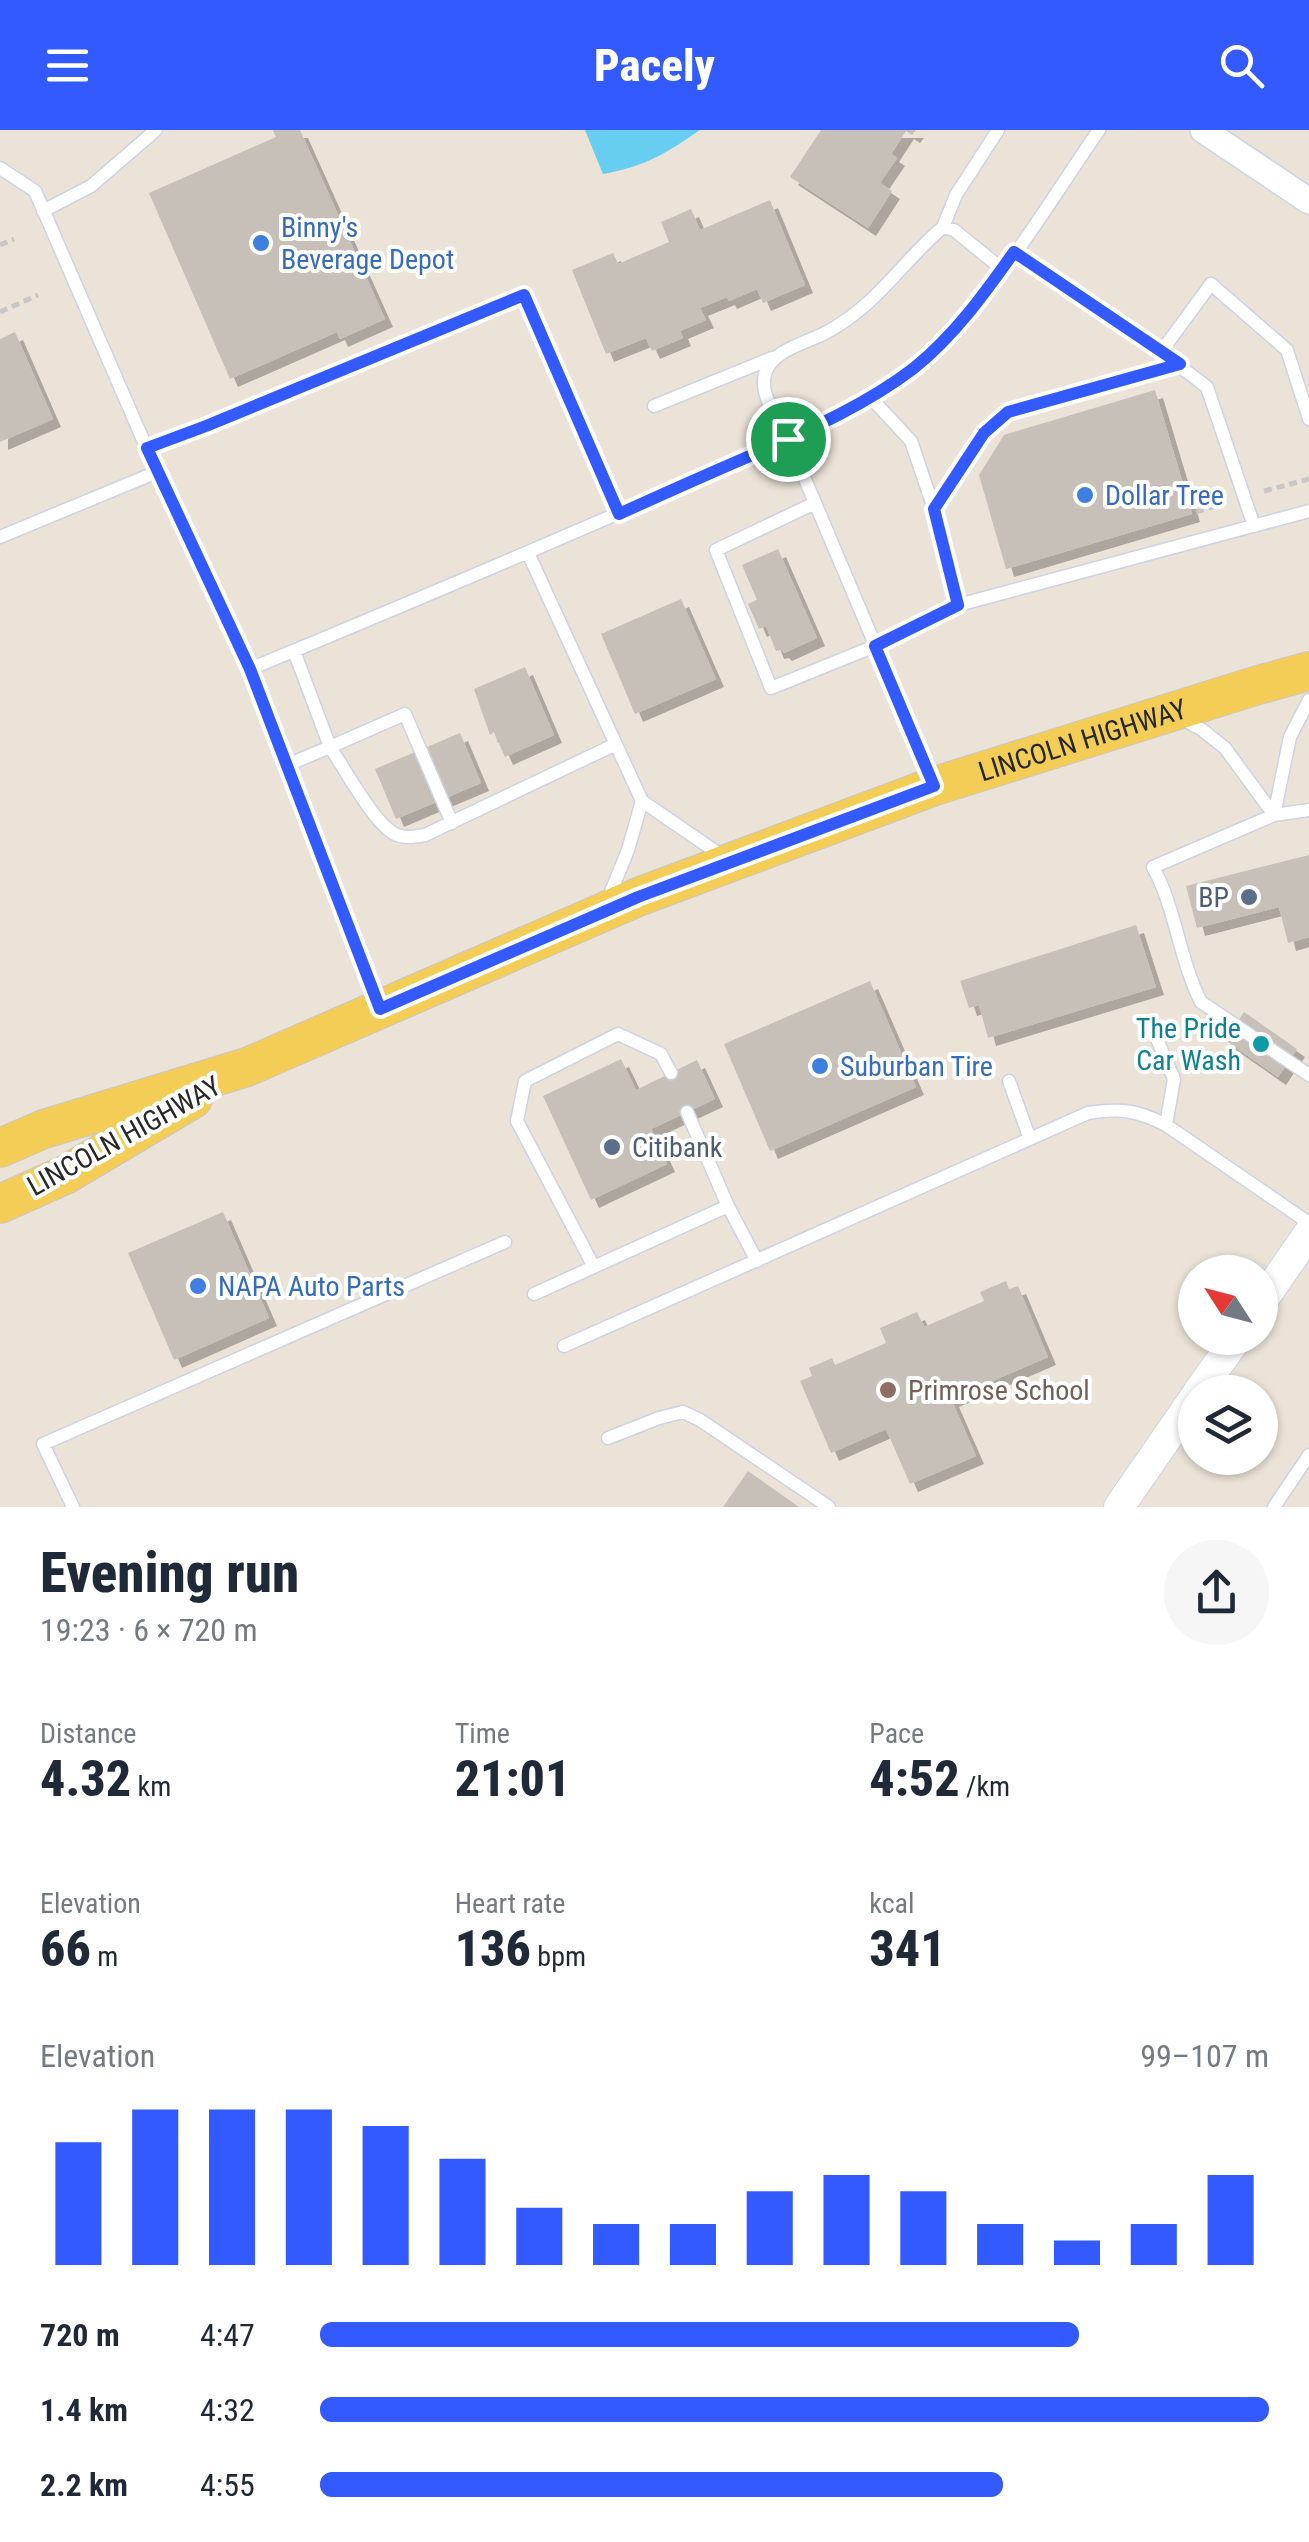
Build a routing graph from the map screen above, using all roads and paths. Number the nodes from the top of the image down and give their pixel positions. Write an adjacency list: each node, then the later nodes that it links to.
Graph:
1 (156, 130): 7 (lane)
2 (998, 130): 8 (lane)
3 (1099, 130): 11 (lane)
4 (1202, 130): 6 (street)
5 (0, 168): 7 (lane)
6 (1309, 201)
7 (43, 211): 22 (lane)
8 (943, 228): 12 (lane); 16 (lane)
9 (14, 239): 10 (path)
10 (0, 245)
11 (1014, 252): 12 (lane); 15 (lane)
12 (1002, 269): 18 (lane)
13 (38, 295): 14 (path)
14 (0, 312)
15 (1161, 352): 17 (lane); 20 (lane)
16 (772, 358): 19 (lane); 21 (lane)
17 (1180, 364): 25 (lane); 28 (lane)
18 (871, 398): 21 (lane); 25 (lane)
19 (654, 406)
20 (1309, 418)
21 (788, 439): 24 (lane); 27 (lane)
22 (147, 448): 23 (lane); 27 (lane)
23 (157, 472): 29 (lane); 34 (lane)
24 (815, 503): 32 (lane); 32 (lane)
25 (934, 509): 31 (lane)
26 (1309, 511): 28 (lane)
27 (619, 514): 30 (lane)
28 (1254, 526): 31 (lane)
29 (0, 537)
30 (528, 553): 33 (lane); 38 (lane)
31 (958, 605): 32 (lane)
32 (875, 646): 41 (lane)
33 (294, 650): 34 (lane); 39 (lane)
34 (250, 669): 40 (lane)
35 (1309, 671): 37 (main road, LINCOLN HIGHWAY)
36 (1309, 700): 44 (lane)
37 (1170, 712): 41 (main road, LINCOLN HIGHWAY); 44 (lane)
38 (616, 744): 42 (lane); 45 (lane)
39 (330, 747): 40 (lane); 45 (lane); 45 (lane)
40 (287, 765): 48 (lane)
41 (934, 786): 46 (main road, LINCOLN HIGHWAY)
42 (642, 801): 46 (lane); 47 (lane)
43 (1309, 810): 44 (lane)
44 (1274, 815): 52 (lane)
45 (452, 822)
46 (732, 862): 47 (main road, LINCOLN HIGHWAY)
47 (602, 913): 48 (main road, LINCOLN HIGHWAY)
48 (380, 1009): 50 (main road, LINCOLN HIGHWAY)
49 (1154, 1032): 55 (lane)
50 (247, 1067): 57 (main road, LINCOLN HIGHWAY); 58 (main road, LINCOLN HIGHWAY)
51 (670, 1073): 64 (lane)
52 (1309, 1076)
53 (1008, 1081): 56 (lane)
54 (687, 1112): 59 (lane)
55 (1166, 1125): 56 (lane); 60 (lane)
56 (1030, 1139): 63 (lane)
57 (0, 1148)
58 (0, 1204)
59 (728, 1206): 63 (lane); 64 (lane)
60 (1309, 1223)
61 (1309, 1233): 65 (street)
62 (505, 1242): 71 (lane)
63 (757, 1261): 67 (lane)
64 (594, 1267): 66 (lane)
65 (1278, 1278)
66 (534, 1294)
67 (564, 1346)
68 (1178, 1422): 73 (street)
69 (608, 1438): 72 (lane)
70 (1309, 1456): 74 (lane)
71 (73, 1507)
72 (829, 1507)
73 (1119, 1507)
74 (1274, 1507)

